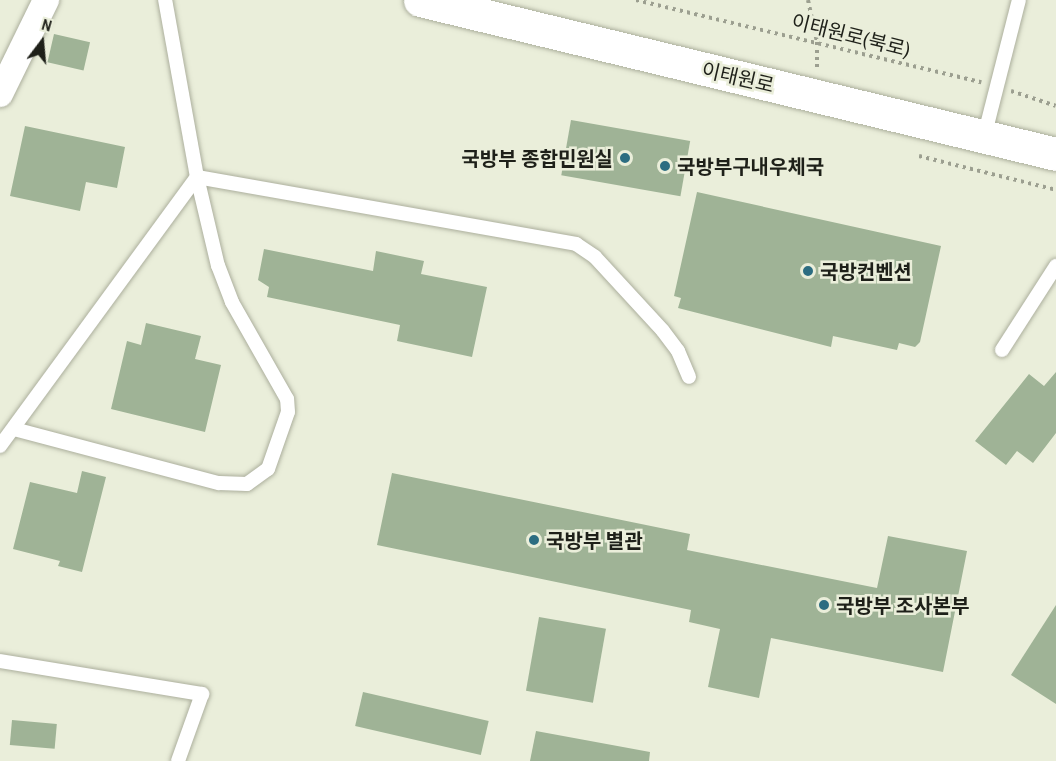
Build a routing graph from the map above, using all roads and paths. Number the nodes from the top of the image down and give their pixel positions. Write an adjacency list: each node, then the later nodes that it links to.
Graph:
1 (46, 0): 8 (street)
2 (165, 0): 16 (lane)
3 (420, 0): 11 (main road, 이태원로)
4 (636, 0): 7 (path, 이태원로(북로))
5 (808, 0): 7 (path)
6 (1019, 0): 9 (lane)
7 (817, 42): 9 (path, 이태원로(북로)); 11 (path)
8 (7, 59): 10 (street)
9 (997, 85): 12 (path, 이태원로(북로)); 13 (lane)
10 (0, 94)
11 (817, 96): 13 (main road, 이태원로)
12 (1056, 106)
13 (984, 137): 14 (main road, 이태원로)
14 (1056, 154)
15 (919, 156): 17 (path)
16 (196, 177): 20 (lane); 21 (lane); 21 (lane)
17 (1056, 190)
18 (1056, 266): 19 (lane)
19 (1002, 350)
20 (689, 377)
21 (14, 429): 22 (lane)
22 (0, 446)
23 (0, 662): 24 (lane)
24 (178, 761)

